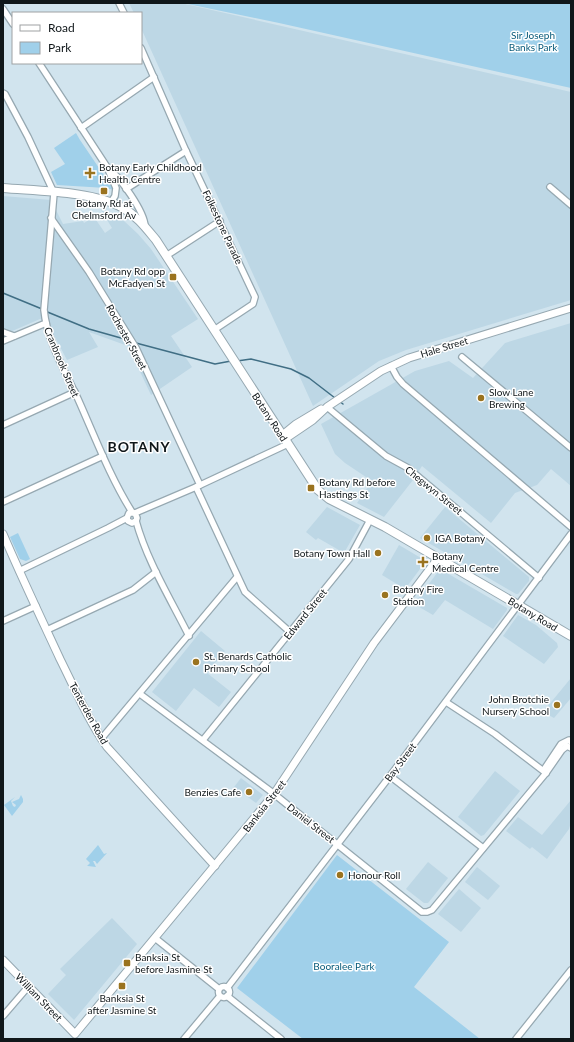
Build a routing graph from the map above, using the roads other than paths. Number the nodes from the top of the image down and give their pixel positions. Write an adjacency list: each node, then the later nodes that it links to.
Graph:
1 (119, 3): 3 (street)
2 (3, 9): 4 (street)
3 (124, 12)
4 (12, 22)
5 (142, 50): 7 (street, Folkestone Parade)
6 (39, 64): 9 (street)
7 (154, 77): 9 (street); 10 (street, Folkestone Parade)
8 (3, 93): 15 (street)
9 (81, 128): 11 (street)
10 (186, 151): 14 (street); 19 (street, Folkestone Parade)
11 (107, 167): 14 (street); 16 (street)
12 (550, 187): 17 (street)
13 (3, 188): 15 (main road, Botany Road)
14 (126, 189): 20 (street)
15 (54, 193): 16 (main road, Botany Road); 18 (street, Cranbrook Street)
16 (111, 202): 20 (main road, Botany Road)
17 (571, 205)
18 (51, 218): 23 (street, Cranbrook Street); 36 (street, Rochester Street)
19 (220, 221): 21 (street); 24 (street, Folkestone Parade)
20 (145, 226): 21 (main road, Botany Road)
21 (166, 256): 24 (main road, Botany Road)
22 (571, 308): 29 (street, Hale Street)
23 (46, 323): 26 (street); 30 (street, Cranbrook Street)
24 (214, 330): 33 (main road, Botany Road)
25 (3, 332): 26 (street)
26 (14, 336): 27 (street)
27 (3, 341)
28 (462, 357): 34 (street)
29 (392, 369): 31 (street, Hale Street); 40 (street)
30 (75, 392): 32 (street); 35 (street, Cranbrook Street)
31 (326, 407): 33 (street, Hale Street); 48 (street, Chegwyn Street)
32 (3, 425)
33 (285, 439): 36 (street); 39 (main road, Botany Road)
34 (571, 448)
35 (103, 456): 37 (street); 38 (street, Cranbrook Street)
36 (198, 486): 38 (street); 47 (street, Rochester Street)
37 (3, 502)
38 (132, 517): 45 (street); 46 (street, Cranbrook Street)
39 (370, 520): 44 (main road, Botany Road); 53 (street, Edward Street)
40 (571, 527)
41 (3, 534): 43 (street, Tenterden Road)
42 (571, 534): 48 (street, Bay Street)
43 (5, 544): 45 (street, Tenterden Road)
44 (438, 558): 49 (main road, Botany Road); 64 (street, Banksia Street)
45 (19, 571): 50 (street, Tenterden Road)
46 (156, 572): 52 (street); 54 (street, Cranbrook Street)
47 (237, 577): 53 (street, Rochester Street); 54 (street)
48 (539, 578): 49 (street, Bay Street)
49 (518, 605): 55 (main road, Botany Road); 57 (street, Bay Street)
50 (36, 606): 51 (street); 52 (street, Tenterden Road)
51 (3, 621)
52 (47, 630): 58 (street, Tenterden Road)
53 (290, 632): 59 (street, Edward Street)
54 (189, 636): 56 (street)
55 (571, 636)
56 (140, 694): 58 (street); 59 (street, Daniel Street)
57 (446, 702): 62 (street); 63 (street, Bay Street)
58 (101, 739): 67 (street, Tenterden Road)
59 (203, 740): 64 (street, Daniel Street)
60 (571, 742): 62 (street)
61 (571, 748): 62 (street)
62 (546, 773): 66 (street)
63 (390, 776): 65 (street, Bay Street); 66 (street)
64 (274, 794): 65 (street, Daniel Street); 67 (street, Banksia Street)
65 (338, 844): 66 (street, Daniel Street); 72 (street, Bay Street)
66 (483, 848)
67 (215, 866): 68 (street, Banksia Street)
68 (155, 938): 73 (street); 77 (street, Banksia Street)
69 (3, 960): 71 (street, William Street)
70 (571, 970): 80 (street)
71 (28, 987): 76 (street); 77 (street, William Street)
72 (227, 988): 73 (street); 75 (street)
73 (219, 989): 74 (street)
74 (220, 996): 75 (street); 78 (street)
75 (227, 996): 79 (street)
76 (3, 1016)
77 (73, 1037)
78 (184, 1039)
79 (281, 1039)
80 (516, 1039)

